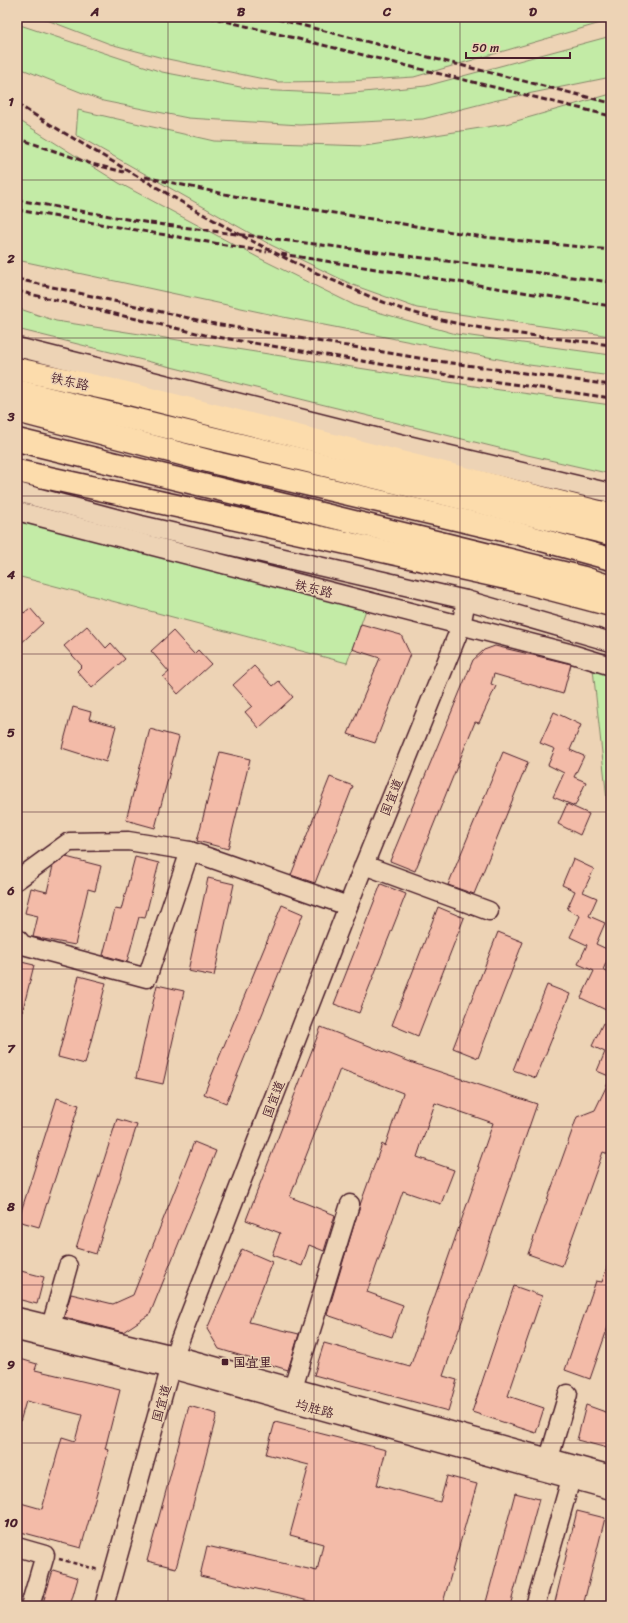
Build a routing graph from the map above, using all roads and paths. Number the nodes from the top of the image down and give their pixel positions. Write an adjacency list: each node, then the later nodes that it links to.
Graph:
1 (17, 347): 8 (street)
2 (17, 369): 10 (main road, 铁东路)
3 (17, 391): 11 (main road)
4 (17, 411): 12 (main road)
5 (17, 440): 13 (main road)
6 (17, 471): 15 (main road)
7 (17, 492): 14 (street, 铁东路)
8 (611, 493)
9 (17, 511): 16 (street, 铁东路)
10 (611, 515)
11 (611, 534)
12 (611, 559)
13 (611, 587)
14 (466, 600): 16 (street, 国宜道); 17 (street, 铁东路)
15 (611, 605)
16 (461, 626): 18 (street, 铁东路); 20 (street, 国宜道)
17 (611, 642)
18 (611, 666)
19 (190, 851): 21 (street); 22 (street); 24 (street)
20 (364, 865): 22 (street, 国宜道); 23 (street)
21 (17, 880)
22 (348, 906): 30 (street, 国宜道)
23 (489, 912)
24 (17, 938)
25 (350, 1204): 31 (street)
26 (68, 1266): 28 (street)
27 (17, 1317): 28 (street, 均胜路)
28 (51, 1326): 30 (street, 均胜路)
29 (17, 1331): 30 (street, 均胜路)
30 (173, 1362): 31 (street, 均胜路); 34 (street, 均胜路); 39 (street, 国宜道)
31 (293, 1388): 33 (street, 均胜路)
32 (568, 1394): 33 (street)
33 (549, 1458): 34 (street, 均胜路)
34 (572, 1472): 35 (street, 均胜路); 36 (street, 均胜路); 42 (street)
35 (611, 1475)
36 (611, 1490)
37 (17, 1547): 38 (street)
38 (45, 1555): 39 (path); 40 (street)
39 (113, 1574): 41 (street, 国宜道)
40 (30, 1606)
41 (104, 1606)
42 (536, 1606)

